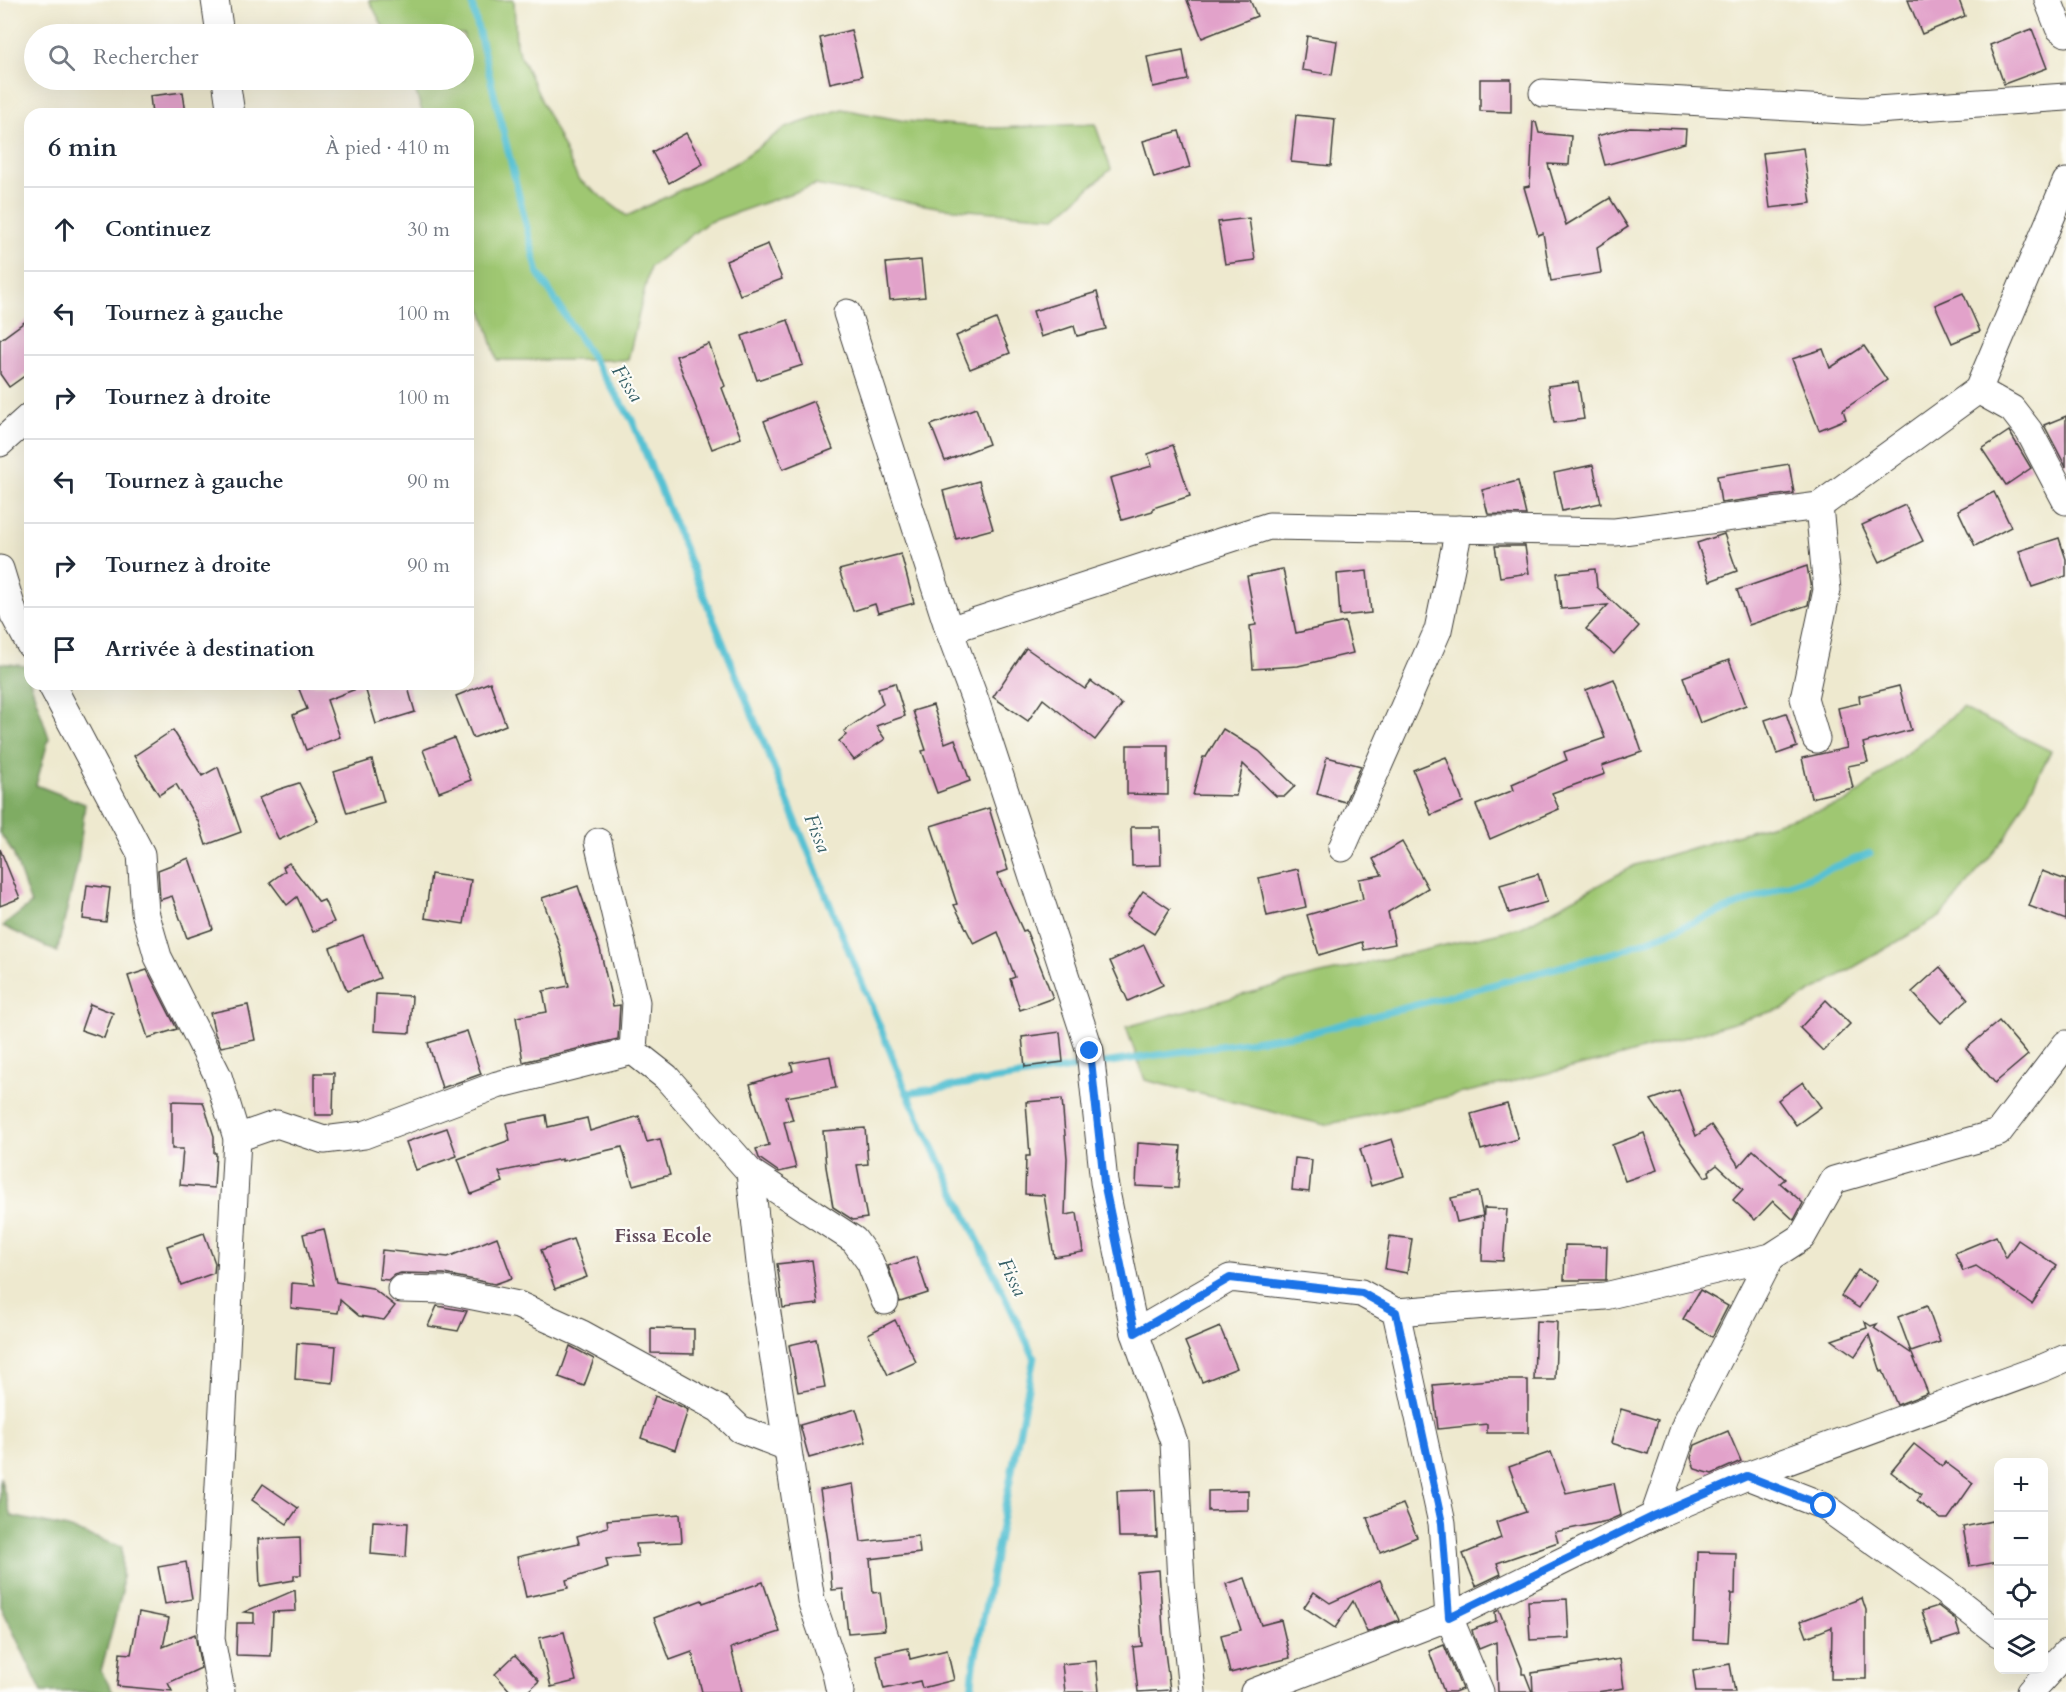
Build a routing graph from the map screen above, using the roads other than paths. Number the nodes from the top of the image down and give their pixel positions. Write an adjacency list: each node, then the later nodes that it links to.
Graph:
1 (215, 0): 3 (street)
2 (2048, 0): 4 (street)
3 (219, 24)
4 (2066, 33)
5 (227, 90): 8 (street)
6 (1543, 93): 7 (street)
7 (2066, 97)
8 (230, 108)
9 (2066, 182): 11 (street)
10 (847, 313): 18 (street)
11 (1978, 390): 14 (street); 15 (street)
12 (24, 421): 13 (street)
13 (0, 443)
14 (2066, 501)
15 (1819, 506): 16 (street); 21 (street)
16 (1459, 529): 18 (street); 23 (street)
17 (0, 569): 19 (street)
18 (949, 630): 32 (street)
19 (24, 634)
20 (54, 690): 26 (street)
21 (1816, 739)
22 (598, 842): 25 (street)
23 (1342, 848)
24 (2066, 1044): 28 (street)
25 (633, 1052): 26 (street); 27 (street)
26 (237, 1138): 40 (street)
27 (750, 1172): 30 (street); 34 (street)
28 (1771, 1257): 31 (street); 36 (street)
29 (401, 1289): 34 (street)
30 (885, 1301)
31 (1396, 1312): 32 (street); 37 (street)
32 (1135, 1333): 42 (street)
33 (2066, 1358): 35 (street)
34 (787, 1447): 41 (street)
35 (1747, 1476): 36 (street); 38 (street)
36 (1654, 1516): 37 (street)
37 (1449, 1617): 43 (street); 44 (street)
38 (1994, 1630)
39 (2053, 1664): 45 (street)
40 (221, 1692)
41 (840, 1692)
42 (1192, 1692)
43 (1254, 1692)
44 (1480, 1692)
45 (2030, 1692)

